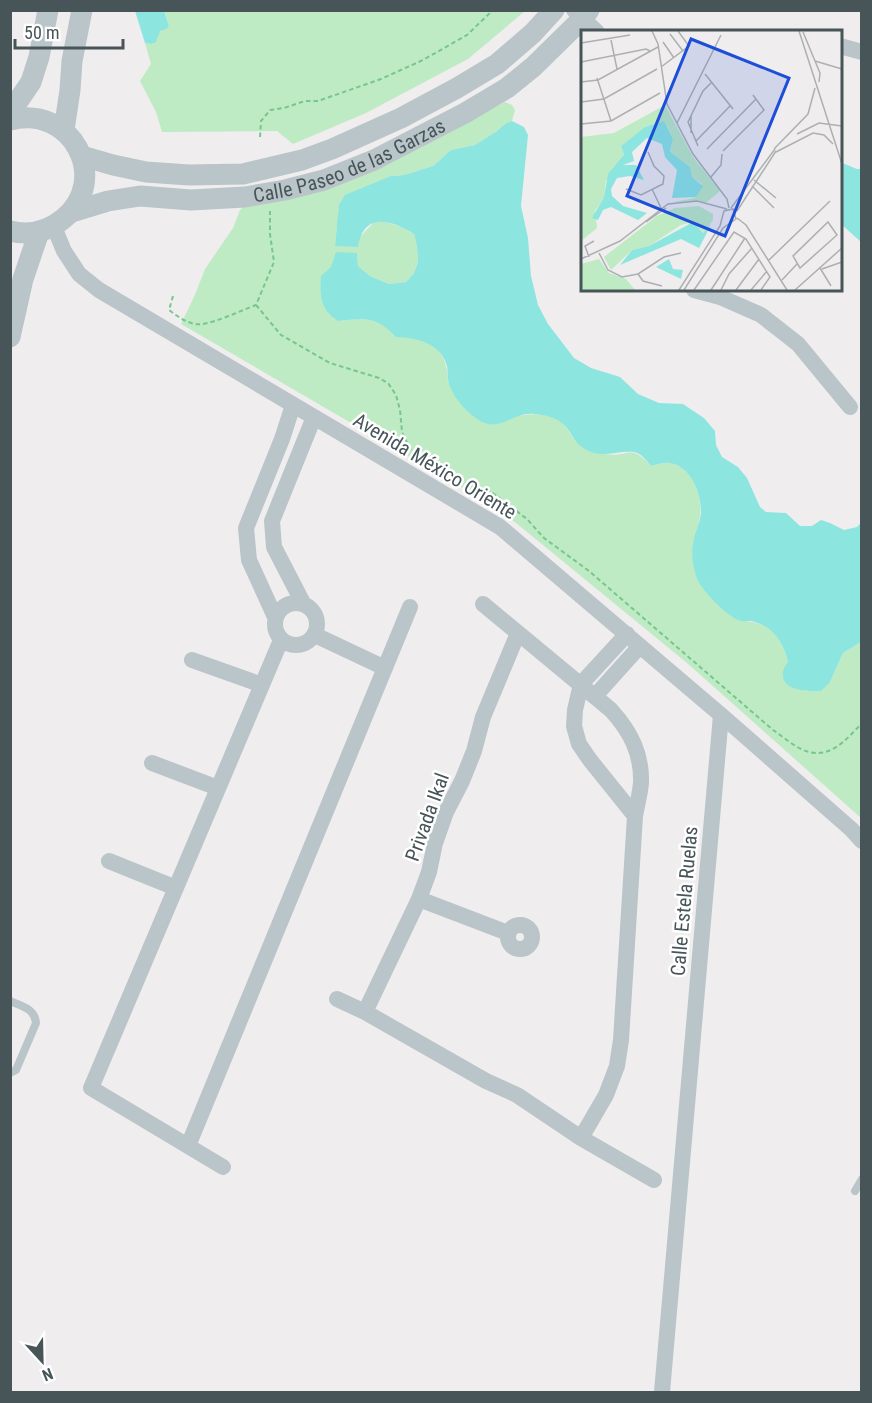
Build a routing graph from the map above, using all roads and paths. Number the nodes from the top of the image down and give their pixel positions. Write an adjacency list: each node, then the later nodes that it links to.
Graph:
1 (48, 10): 8 (street)
2 (82, 10): 10 (street)
3 (493, 10): 11 (path)
4 (554, 10): 13 (street, Calle Paseo de las Garzas)
5 (586, 18): 14 (street, Calle Paseo de las Garzas)
6 (842, 47): 7 (street)
7 (861, 52)
8 (10, 113)
9 (10, 120): 10 (street)
10 (64, 130): 12 (street)
11 (260, 137)
12 (82, 156): 13 (street, Calle Paseo de las Garzas); 16 (street)
13 (243, 174): 14 (street)
14 (245, 197): 16 (street, Calle Paseo de las Garzas)
15 (270, 208): 21 (path)
16 (72, 212): 17 (street)
17 (46, 230): 18 (street); 22 (street); 23 (street, Avenida México Oriente)
18 (10, 231)
19 (698, 291): 24 (street)
20 (173, 296): 21 (path)
21 (256, 305): 41 (path)
22 (10, 337)
23 (293, 405): 25 (street, Avenida México Oriente); 29 (street)
24 (850, 407)
25 (314, 417): 26 (street); 31 (street, Avenida México Oriente)
26 (303, 603): 29 (street); 32 (street)
27 (483, 604): 30 (street)
28 (410, 607): 36 (street)
29 (275, 616): 33 (street)
30 (518, 633): 37 (street); 48 (street, Privada Ikal)
31 (627, 634): 34 (street, Avenida México Oriente); 37 (street)
32 (315, 635): 33 (street); 36 (street)
33 (281, 640): 38 (street)
34 (640, 646): 39 (street); 40 (street, Avenida México Oriente)
35 (192, 660): 38 (street)
36 (385, 668): 55 (street)
37 (581, 684): 39 (street); 44 (street)
38 (262, 685): 43 (street)
39 (595, 696): 44 (street)
40 (721, 715): 45 (street, Avenida México Oriente); 60 (street, Calle Estela Ruelas)
41 (861, 723)
42 (152, 764): 43 (street)
43 (218, 788): 47 (street)
44 (635, 816): 54 (street)
45 (861, 841)
46 (109, 861): 47 (street)
47 (176, 888): 55 (street)
48 (419, 899): 49 (street); 52 (street, Privada Ikal)
49 (508, 933)
50 (337, 999): 52 (street)
51 (10, 1001): 53 (lane)
52 (365, 1012): 54 (street)
53 (10, 1073)
54 (580, 1138): 58 (street)
55 (189, 1146): 56 (street)
56 (223, 1167)
57 (861, 1179): 59 (lane)
58 (654, 1180)
59 (855, 1191)
60 (662, 1392)

